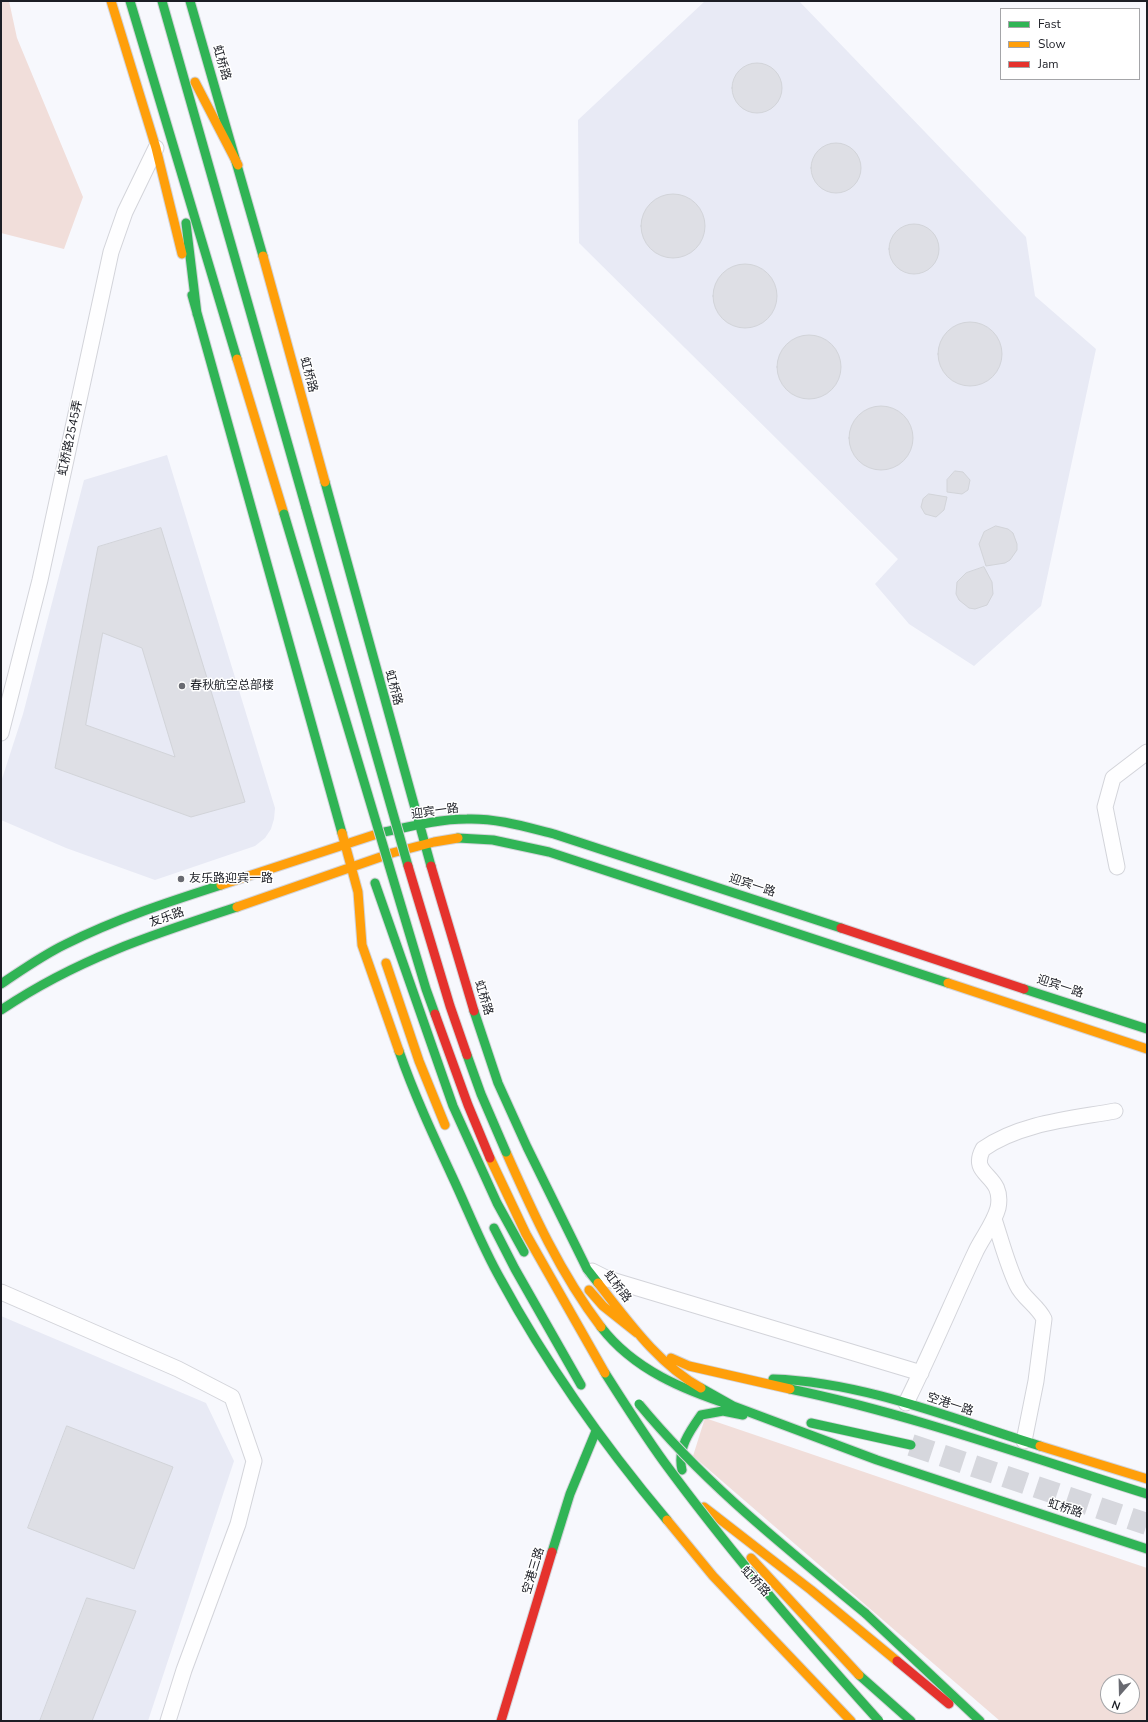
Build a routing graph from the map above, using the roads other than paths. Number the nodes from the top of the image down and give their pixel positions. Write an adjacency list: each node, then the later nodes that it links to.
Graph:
1 (112, 1): 6 (main road)
2 (130, 1): 7 (main road)
3 (162, 1): 5 (main road)
4 (190, 1): 8 (main road, 虹桥路)
5 (173, 41): 8 (main road); 29 (main road, bridge)
6 (156, 148): 9 (main road); 10 (street, 虹桥路2545弄)
7 (178, 160): 9 (main road); 33 (main road, bridge)
8 (238, 165): 12 (main road, 虹桥路)
9 (197, 314): 14 (main road)
10 (1, 733)
11 (1146, 754): 16 (street)
12 (418, 824): 13 (main road, 虹桥路); 14 (main road, 迎宾一路); 23 (main road, 迎宾一路)
13 (424, 844): 15 (main road); 24 (main road); 31 (main road, 虹桥路)
14 (344, 845): 15 (main road); 21 (main road, 友乐路)
15 (350, 866): 18 (main road); 22 (main road, 友乐路)
16 (1117, 867)
17 (374, 884): 30 (main road)
18 (358, 892): 19 (main road); 47 (main road)
19 (369, 919)
20 (383, 954): 26 (main road)
21 (1, 984)
22 (1, 1010)
23 (1147, 1029)
24 (1147, 1049)
25 (1115, 1111): 27 (street)
26 (447, 1129)
27 (994, 1219): 37 (street); 48 (street)
28 (491, 1221): 40 (main road)
29 (542, 1231): 34 (main road); 44 (main road)
30 (528, 1258)
31 (587, 1269): 34 (main road, 虹桥路); 37 (street)
32 (1, 1292): 58 (street)
33 (559, 1295): 38 (main road, bridge); 62 (main road, bridge)
34 (637, 1333): 35 (main road, 虹桥路)
35 (651, 1346): 39 (main road, 虹桥路); 44 (main road, 虹桥路)
36 (583, 1354): 50 (main road)
37 (921, 1373): 43 (street)
38 (619, 1377)
39 (742, 1379): 42 (main road); 43 (main road, 空港一路); 51 (main road, 虹桥路)
40 (586, 1393)
41 (632, 1395): 65 (main road, bridge)
42 (805, 1402)
43 (906, 1404): 48 (main road, 空港一路)
44 (733, 1406): 45 (main road, 虹桥路); 46 (main road)
45 (772, 1420): 50 (main road); 54 (main road, 虹桥路)
46 (862, 1424)
47 (596, 1431): 57 (main road); 59 (main road, 空港三路)
48 (1024, 1441): 49 (main road, 空港一路)
49 (1147, 1479)
50 (689, 1490): 52 (main road)
51 (1147, 1494)
52 (704, 1507): 63 (main road); 64 (main road)
53 (1147, 1539): 54 (main road)
54 (1123, 1540): 55 (main road, 虹桥路)
55 (1147, 1549)
56 (812, 1660): 61 (main road)
57 (846, 1719): 60 (main road)
58 (168, 1721)
59 (501, 1721)
60 (859, 1721)
61 (873, 1721)
62 (879, 1721)
63 (911, 1721)
64 (969, 1721)
65 (980, 1721)

